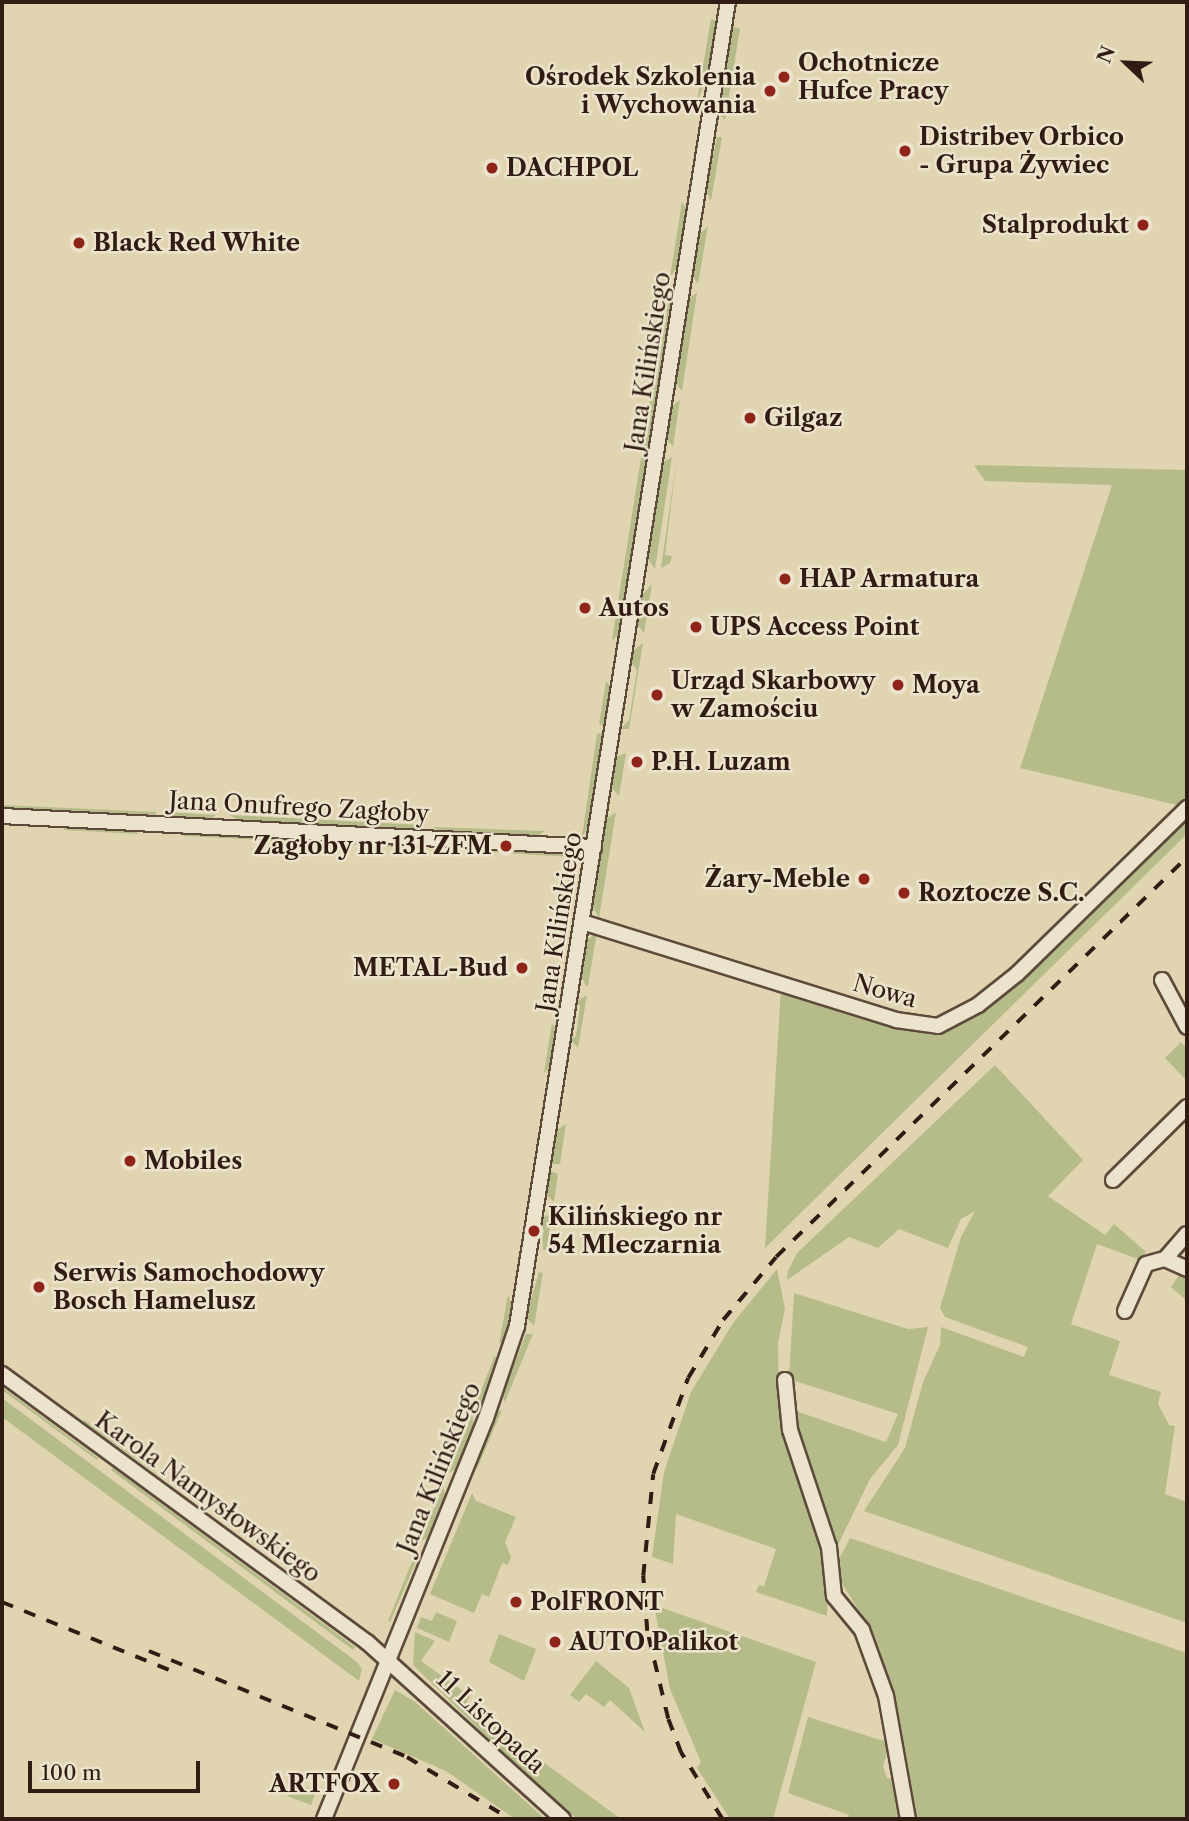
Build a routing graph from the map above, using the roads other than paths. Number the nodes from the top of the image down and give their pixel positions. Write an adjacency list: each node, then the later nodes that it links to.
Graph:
1 (728, 2): 4 (street, Jana Kilińskiego)
2 (1187, 808): 5 (street, Nowa)
3 (2, 816): 4 (street, Jana Onufrego Zagłoby)
4 (594, 846): 5 (street, Jana Kilińskiego)
5 (582, 922): 16 (street, Jana Kilińskiego)
6 (1162, 980): 7 (street)
7 (1187, 1027)
8 (1187, 1107): 9 (street)
9 (1113, 1180)
10 (1187, 1234): 11 (street)
11 (1165, 1259): 12 (street); 13 (street)
12 (1187, 1269)
13 (1125, 1311)
14 (2, 1374): 16 (street, Karola Namysłowskiego)
15 (785, 1380): 19 (street)
16 (387, 1658): 17 (street, Jana Kilińskiego); 18 (street, 11 Listopada)
17 (324, 1819)
18 (564, 1819)
19 (908, 1819)

